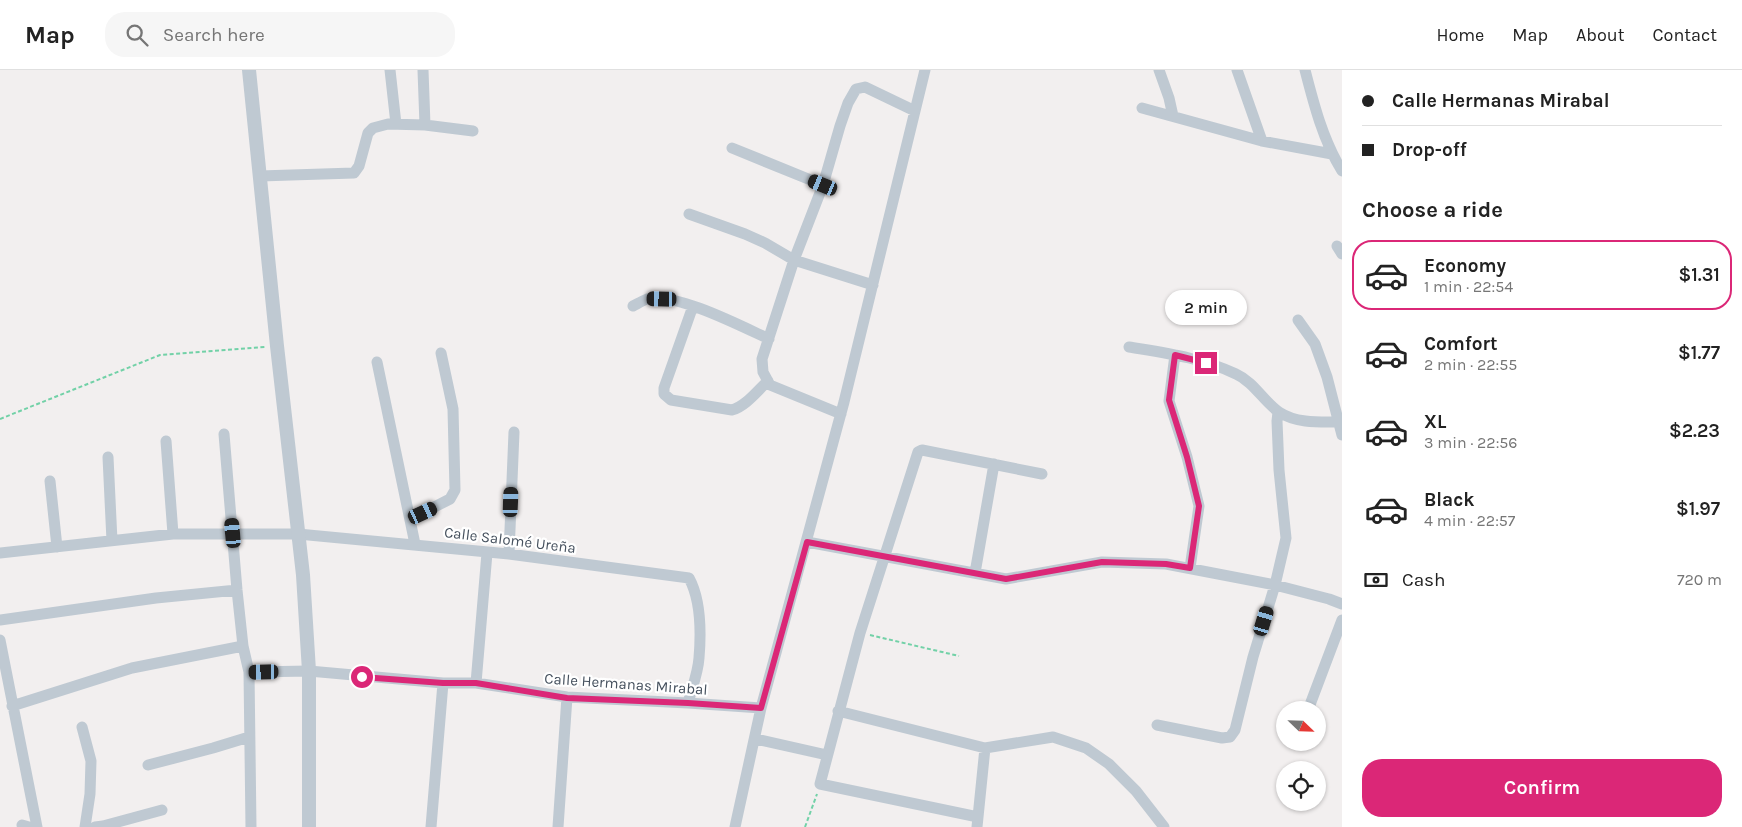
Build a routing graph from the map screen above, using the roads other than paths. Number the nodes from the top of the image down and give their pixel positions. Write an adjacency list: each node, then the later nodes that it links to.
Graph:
1 (249, 70): 18 (street)
2 (390, 70): 11 (street)
3 (423, 70): 12 (street)
4 (925, 70): 9 (street)
5 (1159, 70): 10 (street)
6 (1237, 70): 14 (street)
7 (1305, 70): 16 (street)
8 (1142, 108): 10 (street)
9 (915, 111): 19 (street); 22 (street)
10 (1173, 116): 14 (street)
11 (396, 124): 12 (street); 18 (street)
12 (425, 125): 13 (street)
13 (473, 131)
14 (1262, 141): 16 (street)
15 (732, 148): 19 (street)
16 (1332, 154): 17 (street)
17 (1342, 171)
18 (260, 176): 46 (street)
19 (823, 185): 21 (street)
20 (689, 214): 21 (street)
21 (794, 260): 22 (street); 26 (street)
22 (873, 285): 33 (street)
23 (633, 306): 24 (street)
24 (693, 306): 26 (street); 31 (street)
25 (1298, 320): 34 (street)
26 (768, 339): 31 (street)
27 (1129, 347): 29 (street)
28 (441, 353): 43 (street)
29 (1175, 355): 32 (street); 55 (street)
30 (377, 362): 43 (street)
31 (768, 381): 33 (street)
32 (1278, 412): 34 (street); 57 (street)
33 (841, 414): 48 (street)
34 (1340, 422): 37 (street)
35 (514, 432): 53 (street)
36 (224, 434): 44 (street)
37 (1342, 435)
38 (166, 442): 45 (street)
39 (108, 456): 47 (street)
40 (994, 464): 41 (street); 54 (street); 56 (street)
41 (1042, 474)
42 (50, 481): 50 (street)
43 (410, 519): 49 (street)
44 (233, 533): 45 (street, Calle Salomé Ureña); 46 (street, Calle Salomé Ureña); 58 (street)
45 (173, 534): 47 (street, Calle Salomé Ureña)
46 (298, 534): 49 (street, Calle Salomé Ureña); 64 (street)
47 (112, 541): 50 (street, Calle Salomé Ureña)
48 (807, 542): 54 (street); 72 (street)
49 (415, 544): 51 (street, Calle Salomé Ureña)
50 (56, 547): 52 (street, Calle Salomé Ureña)
51 (487, 553): 53 (street, Calle Salomé Ureña); 67 (street)
52 (0, 554)
53 (509, 554): 70 (street, Calle Salomé Ureña)
54 (884, 556): 56 (street); 73 (street)
55 (1190, 568): 56 (street); 57 (street)
56 (974, 573)
57 (1275, 585): 59 (street); 74 (street)
58 (237, 590): 60 (street); 63 (street)
59 (1342, 604)
60 (0, 620)
61 (1342, 620): 69 (street)
62 (0, 640): 71 (street)
63 (243, 646): 65 (street); 71 (street)
64 (309, 671): 65 (street, Calle Hermanas Mirabal); 66 (street, Calle Hermanas Mirabal); 87 (street)
65 (249, 672): 76 (street)
66 (443, 683): 67 (street, Calle Hermanas Mirabal); 88 (street)
67 (476, 683): 68 (street, Calle Hermanas Mirabal)
68 (567, 698): 70 (street, Calle Hermanas Mirabal); 89 (street)
69 (1311, 701)
70 (688, 703): 72 (street, Calle Hermanas Mirabal)
71 (12, 706): 83 (street)
72 (761, 708): 77 (street)
73 (838, 711): 78 (street); 79 (street)
74 (1157, 725)
75 (82, 727): 84 (street)
76 (249, 737): 80 (street); 86 (street)
77 (756, 739): 79 (street); 90 (street)
78 (985, 748): 82 (street); 91 (street)
79 (827, 755): 82 (street)
80 (148, 765)
81 (162, 810): 85 (street)
82 (978, 822)
83 (37, 827)
84 (85, 827)
85 (95, 827)
86 (251, 827)
87 (309, 827)
88 (431, 827)
89 (558, 827)
90 (735, 827)
91 (1164, 827)

